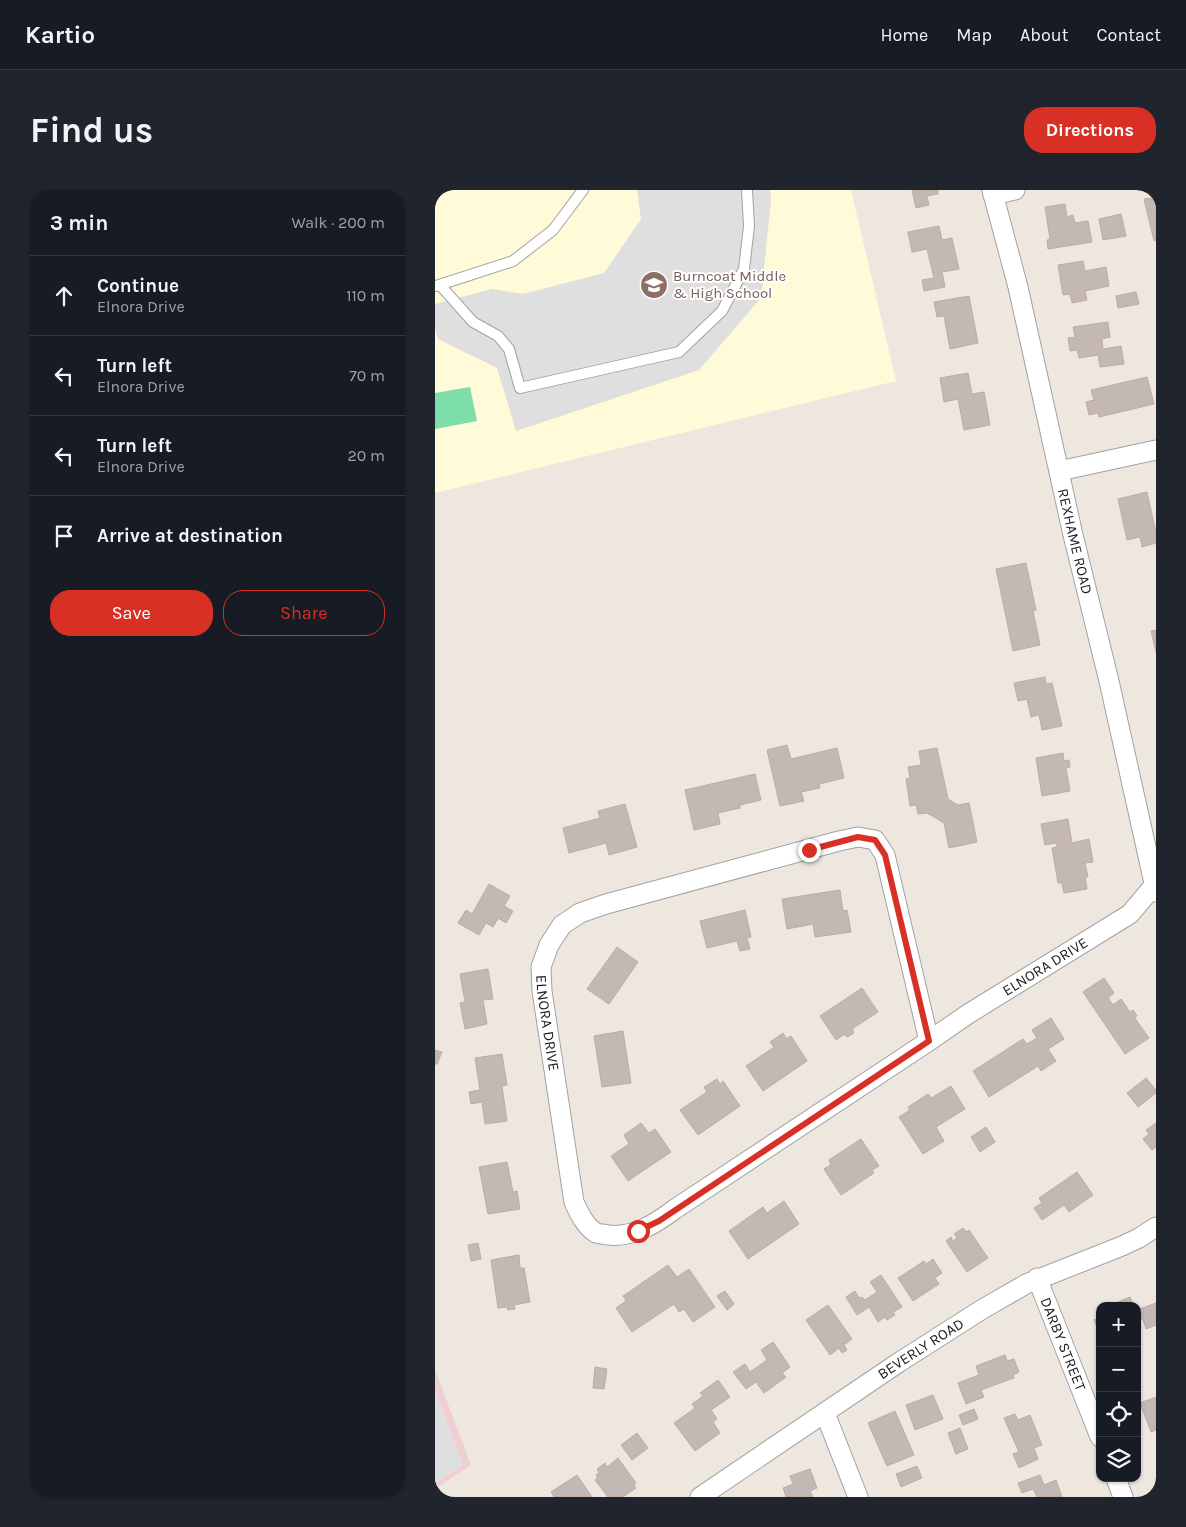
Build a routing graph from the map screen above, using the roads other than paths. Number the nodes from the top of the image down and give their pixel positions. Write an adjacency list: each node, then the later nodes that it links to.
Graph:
1 (583, 190): 5 (lane)
2 (747, 190): 5 (lane)
3 (1015, 190): 4 (street)
4 (993, 192): 7 (street, REXHAME ROAD)
5 (437, 286)
6 (1156, 450): 7 (street)
7 (1059, 471): 8 (street, REXHAME ROAD)
8 (1155, 887): 9 (street, ELNORA DRIVE)
9 (929, 1041): 9 (street, ELNORA DRIVE)
10 (1156, 1227): 11 (street, BEVERLY ROAD)
11 (1037, 1278): 12 (street, BEVERLY ROAD); 13 (street, DARBY STREET)
12 (825, 1413): 15 (street, BEVERLY ROAD); 16 (street)
13 (1096, 1427)
14 (1117, 1482): 17 (street)
15 (700, 1497)
16 (858, 1497)
17 (1123, 1497)

